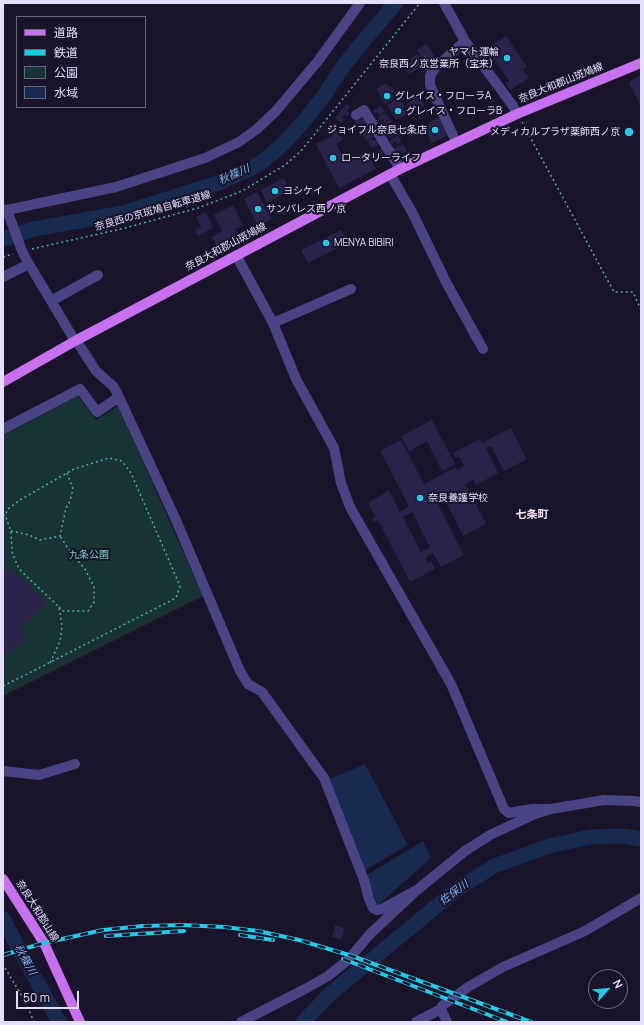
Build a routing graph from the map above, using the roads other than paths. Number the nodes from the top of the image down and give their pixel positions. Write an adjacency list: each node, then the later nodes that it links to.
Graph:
1 (360, 3): 10 (street)
2 (444, 3): 3 (street)
3 (465, 41): 6 (street); 7 (street)
4 (641, 63): 6 (main road, 奈良大和郡山斑鳩線)
5 (364, 110): 8 (street)
6 (517, 114): 7 (main road, 奈良大和郡山斑鳩線)
7 (456, 142): 8 (main road, 奈良大和郡山斑鳩線)
8 (400, 169): 9 (main road, 奈良大和郡山斑鳩線)
9 (390, 174): 11 (main road, 奈良大和郡山斑鳩線); 19 (street)
10 (6, 212): 12 (street)
11 (236, 255): 17 (street); 18 (main road, 奈良大和郡山斑鳩線)
12 (28, 264): 14 (street); 16 (street)
13 (98, 275): 16 (street)
14 (3, 277)
15 (350, 289): 17 (street)
16 (51, 301): 18 (street)
17 (274, 323): 26 (street)
18 (76, 340): 20 (main road, 奈良大和郡山斑鳩線); 21 (street)
19 (483, 349)
20 (3, 382)
21 (119, 397): 22 (street); 28 (street)
22 (3, 430)
23 (75, 764): 24 (street)
24 (3, 771)
25 (641, 802): 26 (street)
26 (551, 809): 28 (street)
27 (3, 879): 31 (main road, 奈良大和郡山線)
28 (417, 890): 32 (street)
29 (641, 898): 30 (street)
30 (441, 1009): 33 (street); 34 (street)
31 (80, 1022)
32 (241, 1022)
33 (416, 1022)
34 (447, 1022)

